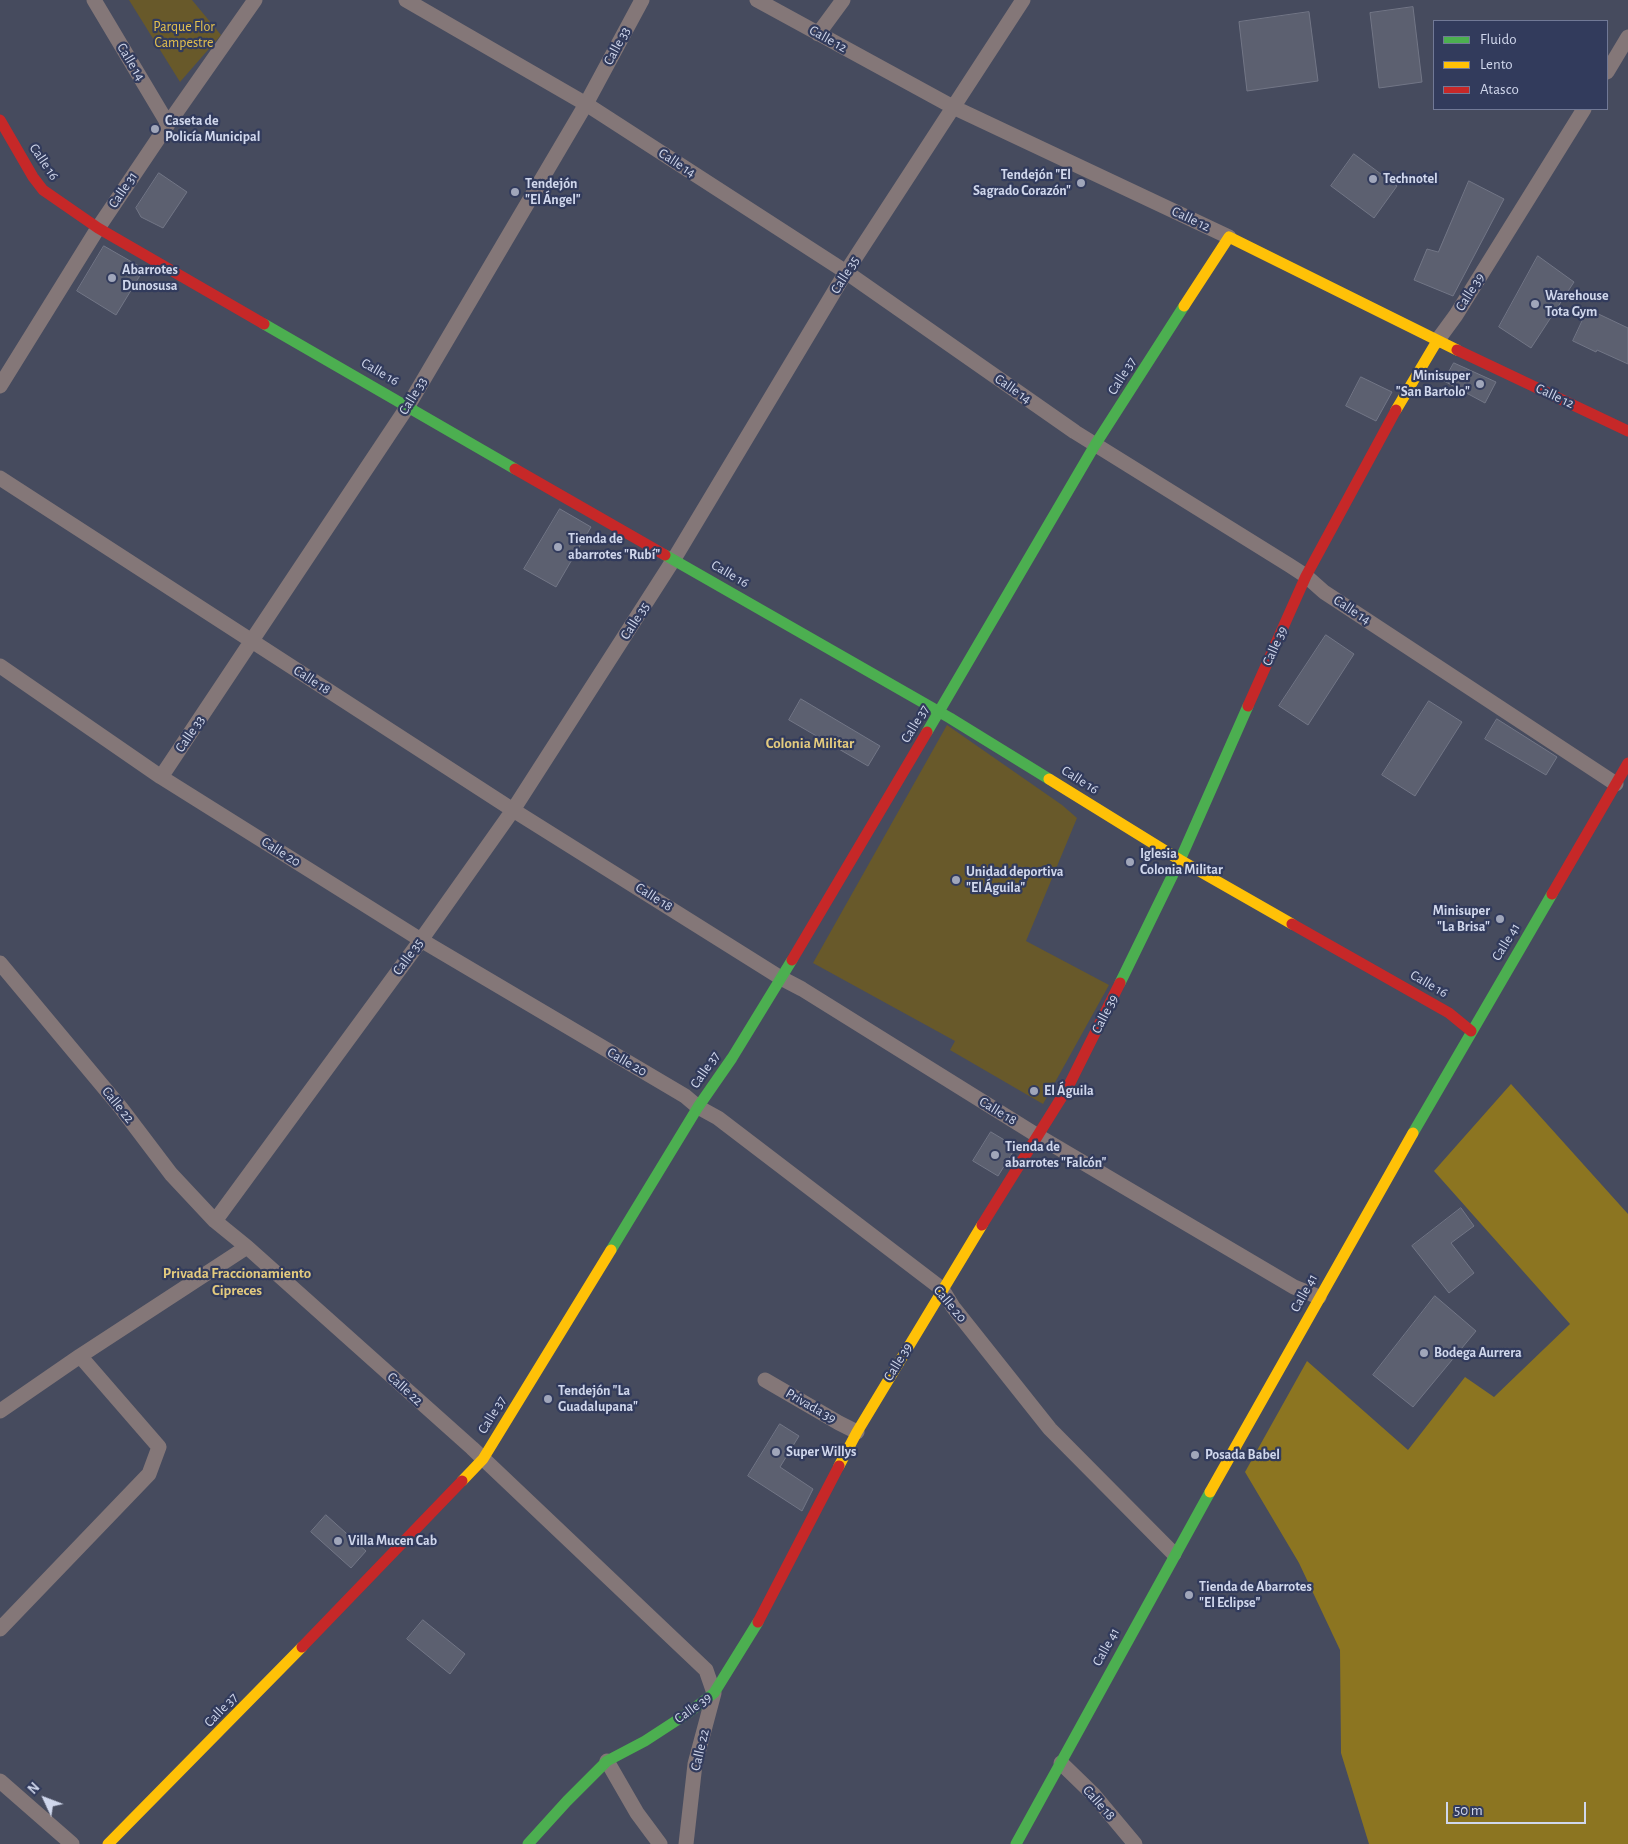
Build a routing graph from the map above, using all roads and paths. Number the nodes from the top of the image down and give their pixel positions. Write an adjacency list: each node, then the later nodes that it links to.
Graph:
1 (94, 0): 15 (street, Calle 14)
2 (255, 0): 15 (street, Calle 31)
3 (406, 0): 11 (street, Calle 14)
4 (642, 0): 11 (street, Calle 33)
5 (757, 0): 8 (street, Calle 12)
6 (843, 0): 8 (street)
7 (1023, 0): 12 (street, Calle 35)
8 (818, 34): 12 (street, Calle 12)
9 (1628, 37): 10 (street)
10 (1608, 70)
11 (586, 104): 18 (street, Calle 14); 21 (street, Calle 33)
12 (953, 107): 17 (street, Calle 12); 18 (street, Calle 35)
13 (1583, 110): 19 (street, Calle 39)
14 (0, 120): 16 (main road, Calle 16)
15 (168, 124): 16 (street, Calle 31)
16 (98, 228): 20 (street, Calle 31); 21 (main road, Calle 16)
17 (1230, 237): 19 (main road, Calle 12); 23 (main road, Calle 37)
18 (846, 272): 23 (street, Calle 14); 25 (street, Calle 35)
19 (1437, 341): 22 (main road, Calle 12); 26 (main road, Calle 39)
20 (0, 386)
21 (408, 406): 25 (main road, Calle 16); 27 (street, Calle 33)
22 (1628, 431)
23 (1095, 445): 26 (street, Calle 14); 29 (main road, Calle 37)
24 (0, 478): 27 (street, Calle 18)
25 (674, 559): 29 (main road, Calle 16); 33 (street, Calle 35)
26 (1306, 576): 32 (street, Calle 14); 34 (main road, Calle 39)
27 (252, 642): 31 (street, Calle 33); 33 (street, Calle 18)
28 (0, 666): 31 (street, Calle 20)
29 (939, 713): 34 (main road, Calle 16); 37 (main road, Calle 37)
30 (1628, 763): 32 (main road, Calle 41)
31 (161, 777): 35 (street, Calle 20)
32 (1616, 784): 38 (main road, Calle 41)
33 (513, 810): 35 (street, Calle 35); 37 (street, Calle 18)
34 (1180, 860): 38 (main road, Calle 16); 40 (main road, Calle 39)
35 (420, 940): 39 (street, Calle 20); 41 (street, Calle 35)
36 (0, 963): 41 (street, Calle 22)
37 (781, 978): 39 (main road, Calle 37); 40 (street, Calle 18)
38 (1471, 1031): 44 (main road, Calle 41)
39 (698, 1107): 43 (street, Calle 20); 49 (main road, Calle 37)
40 (1038, 1136): 43 (main road, Calle 39); 44 (street, Calle 18)
41 (215, 1221): 42 (street, Calle 22)
42 (247, 1247): 45 (street); 49 (street, Calle 22)
43 (942, 1289): 48 (main road, Calle 39); 50 (street, Calle 20)
44 (1319, 1297): 50 (main road, Calle 41)
45 (80, 1356): 47 (street); 51 (street)
46 (765, 1380): 48 (street, Privada 39)
47 (0, 1411)
48 (857, 1432): 52 (main road, Calle 39)
49 (483, 1459): 52 (street, Calle 22); 57 (main road, Calle 37)
50 (1174, 1554): 54 (main road, Calle 41)
51 (0, 1629)
52 (714, 1693): 53 (main road, Calle 39); 60 (street, Calle 22)
53 (607, 1761): 58 (main road, Calle 39); 59 (street)
54 (1061, 1763): 61 (main road, Calle 41); 62 (street, Calle 18)
55 (0, 1782): 56 (street)
56 (72, 1844)
57 (108, 1844)
58 (528, 1844)
59 (660, 1844)
60 (686, 1844)
61 (1016, 1844)
62 (1135, 1844)

